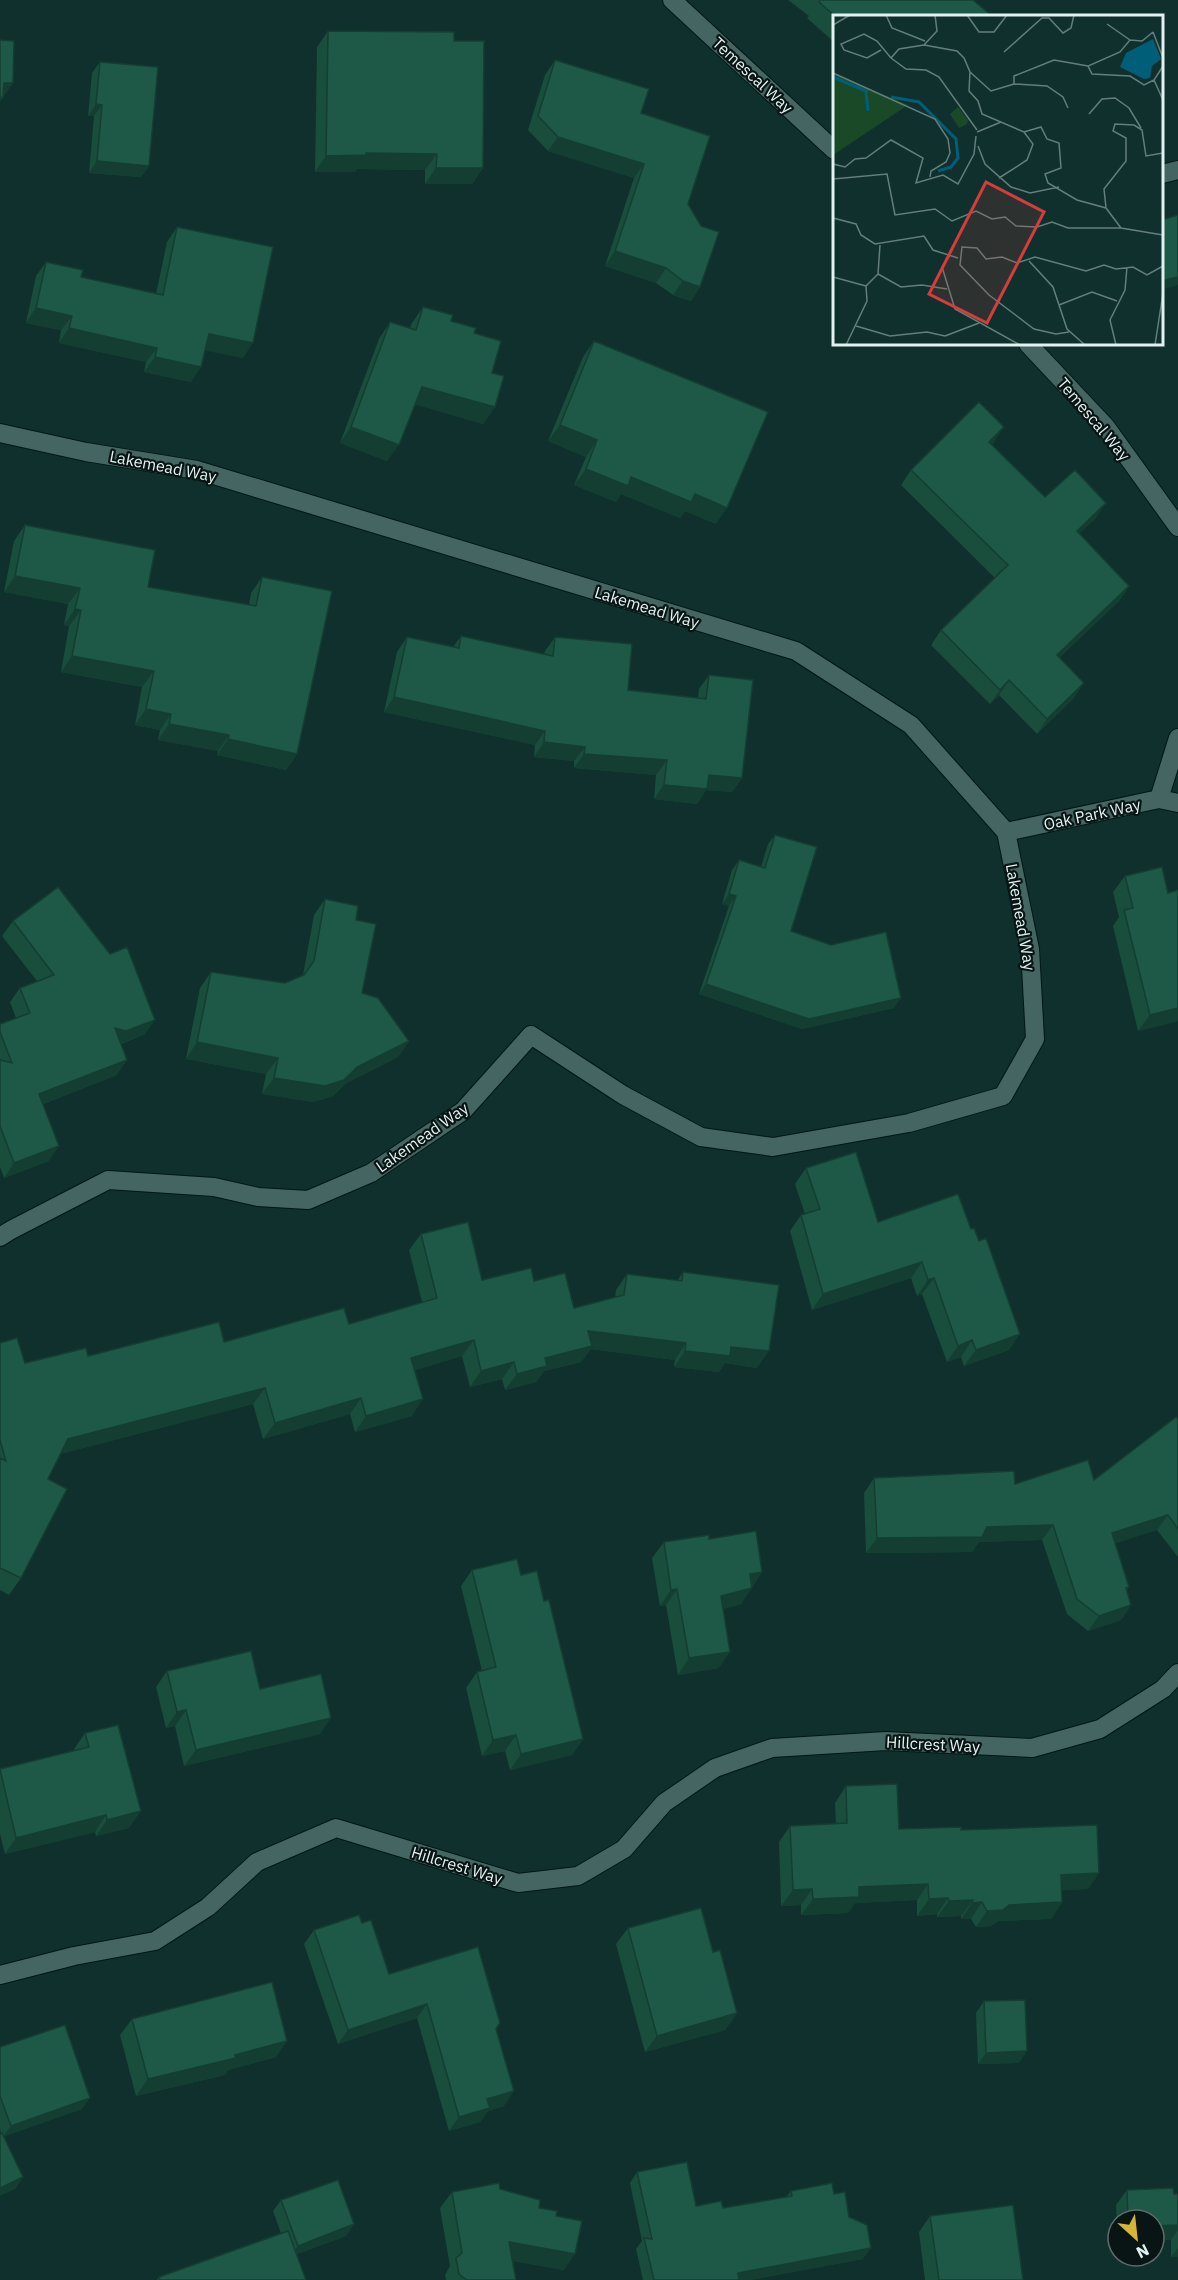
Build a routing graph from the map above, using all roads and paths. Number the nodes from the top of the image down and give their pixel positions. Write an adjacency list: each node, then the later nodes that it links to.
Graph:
1 (672, 0): 2 (street, Temescal Way)
2 (833, 149)
3 (1178, 170): 4 (street)
4 (1163, 174)
5 (1029, 345): 7 (street, Temescal Way)
6 (0, 433): 11 (street, Lakemead Way)
7 (1178, 527)
8 (1178, 738): 9 (street)
9 (1159, 799): 10 (street, Oak Park Way); 11 (street, Oak Park Way)
10 (1178, 803)
11 (1006, 832): 12 (street, Lakemead Way)
12 (0, 1237)
13 (1178, 1673): 14 (street, Hillcrest Way)
14 (0, 1975)

